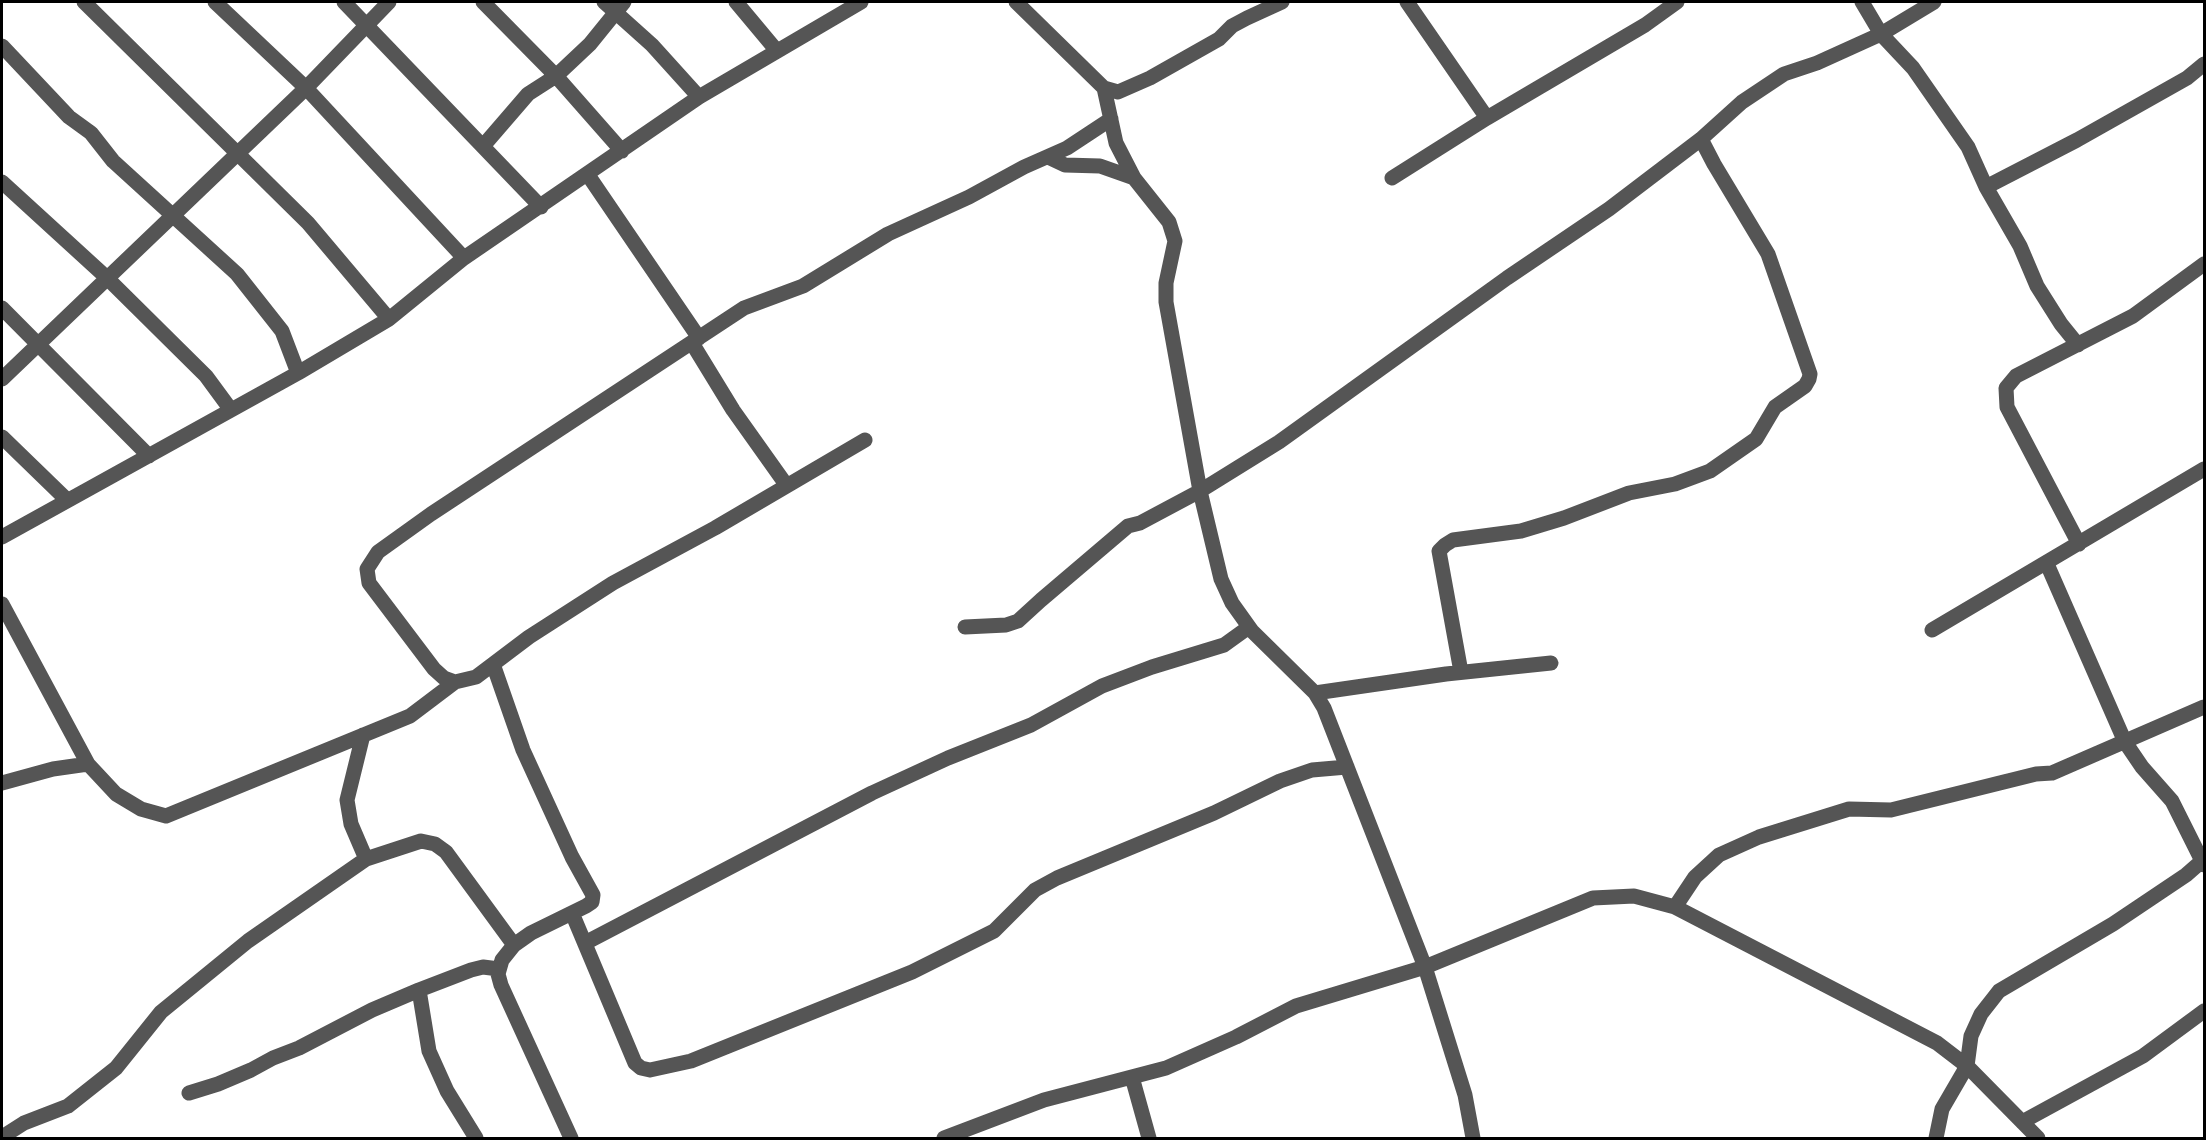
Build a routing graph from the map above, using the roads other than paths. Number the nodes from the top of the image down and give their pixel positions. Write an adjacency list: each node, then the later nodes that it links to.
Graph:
1 (84, 2): 29 (street)
2 (215, 2): 21 (street)
3 (344, 2): 15 (street)
4 (389, 2): 15 (street)
5 (483, 2): 20 (street)
6 (736, 2): 18 (street)
7 (861, 2): 18 (street)
8 (1016, 2): 22 (street)
9 (1282, 2): 22 (street)
10 (1407, 2): 24 (street)
11 (1677, 2): 24 (street)
12 (1862, 2): 16 (street)
13 (1934, 2): 16 (street)
14 (614, 5): 20 (street); 23 (street)
15 (367, 24): 21 (street); 27 (street)
16 (1881, 34): 26 (street); 35 (street)
17 (2, 46): 37 (street)
18 (777, 51): 23 (street)
19 (2205, 64): 35 (street)
20 (555, 76): 27 (street); 28 (street)
21 (306, 88): 29 (street); 38 (street)
22 (1104, 88): 25 (street)
23 (699, 97): 28 (street)
24 (1487, 118): 33 (street)
25 (1111, 119): 30 (street); 32 (street)
26 (1701, 139): 54 (street); 65 (street)
27 (483, 145): 36 (street)
28 (622, 150): 31 (street)
29 (239, 153): 37 (street); 42 (street)
30 (1048, 157): 32 (street); 43 (street)
31 (588, 175): 36 (street); 43 (street)
32 (1134, 178): 54 (street)
33 (1392, 178)
34 (2, 182): 40 (street)
35 (1986, 187): 45 (street)
36 (541, 207): 38 (street)
37 (173, 215): 40 (street); 46 (street)
38 (464, 258): 42 (street)
39 (2205, 264): 45 (street)
40 (106, 277): 44 (street); 48 (street)
41 (2, 308): 44 (street)
42 (389, 319): 46 (street)
43 (696, 340): 53 (street); 66 (street)
44 (38, 343): 47 (street); 51 (street)
45 (2078, 345): 57 (street)
46 (298, 373): 48 (street)
47 (2, 379)
48 (231, 410): 51 (street)
49 (2, 437): 55 (street)
50 (865, 440): 53 (street)
51 (149, 456): 55 (street)
52 (2205, 469): 57 (street)
53 (787, 486): 64 (street)
54 (1200, 491): 60 (street); 61 (street)
55 (67, 500): 56 (street)
56 (2, 537)
57 (2079, 544): 58 (street)
58 (2047, 564): 62 (street); 70 (street)
59 (2, 604): 71 (street)
60 (965, 627)
61 (1249, 627): 67 (street); 78 (street)
62 (1932, 630)
63 (1551, 663): 65 (street)
64 (493, 664): 66 (street); 77 (street)
65 (1461, 672): 67 (street)
66 (455, 682): 69 (street)
67 (1315, 693): 72 (street)
68 (2205, 706): 70 (street)
69 (363, 735): 71 (street); 74 (street)
70 (2125, 742): 75 (street); 76 (street)
71 (88, 764): 73 (street)
72 (1347, 766): 78 (street); 80 (street)
73 (2, 783)
74 (366, 859): 79 (street); 89 (street)
75 (2203, 863): 84 (street)
76 (1675, 906): 80 (street); 84 (street)
77 (572, 913): 78 (street); 79 (street)
78 (585, 943)
79 (514, 945): 81 (street)
80 (1425, 967): 85 (street); 94 (street)
81 (499, 969): 82 (street); 91 (street)
82 (419, 990): 86 (street); 90 (street)
83 (2205, 1011): 87 (street)
84 (1966, 1066): 87 (street); 95 (street)
85 (1132, 1077): 88 (street); 93 (street)
86 (189, 1093)
87 (2022, 1122): 96 (street)
88 (977, 1133): 92 (street)
89 (2, 1137)
90 (476, 1138)
91 (570, 1138)
92 (944, 1138)
93 (1149, 1138)
94 (1473, 1138)
95 (1936, 1138)
96 (2038, 1138)

